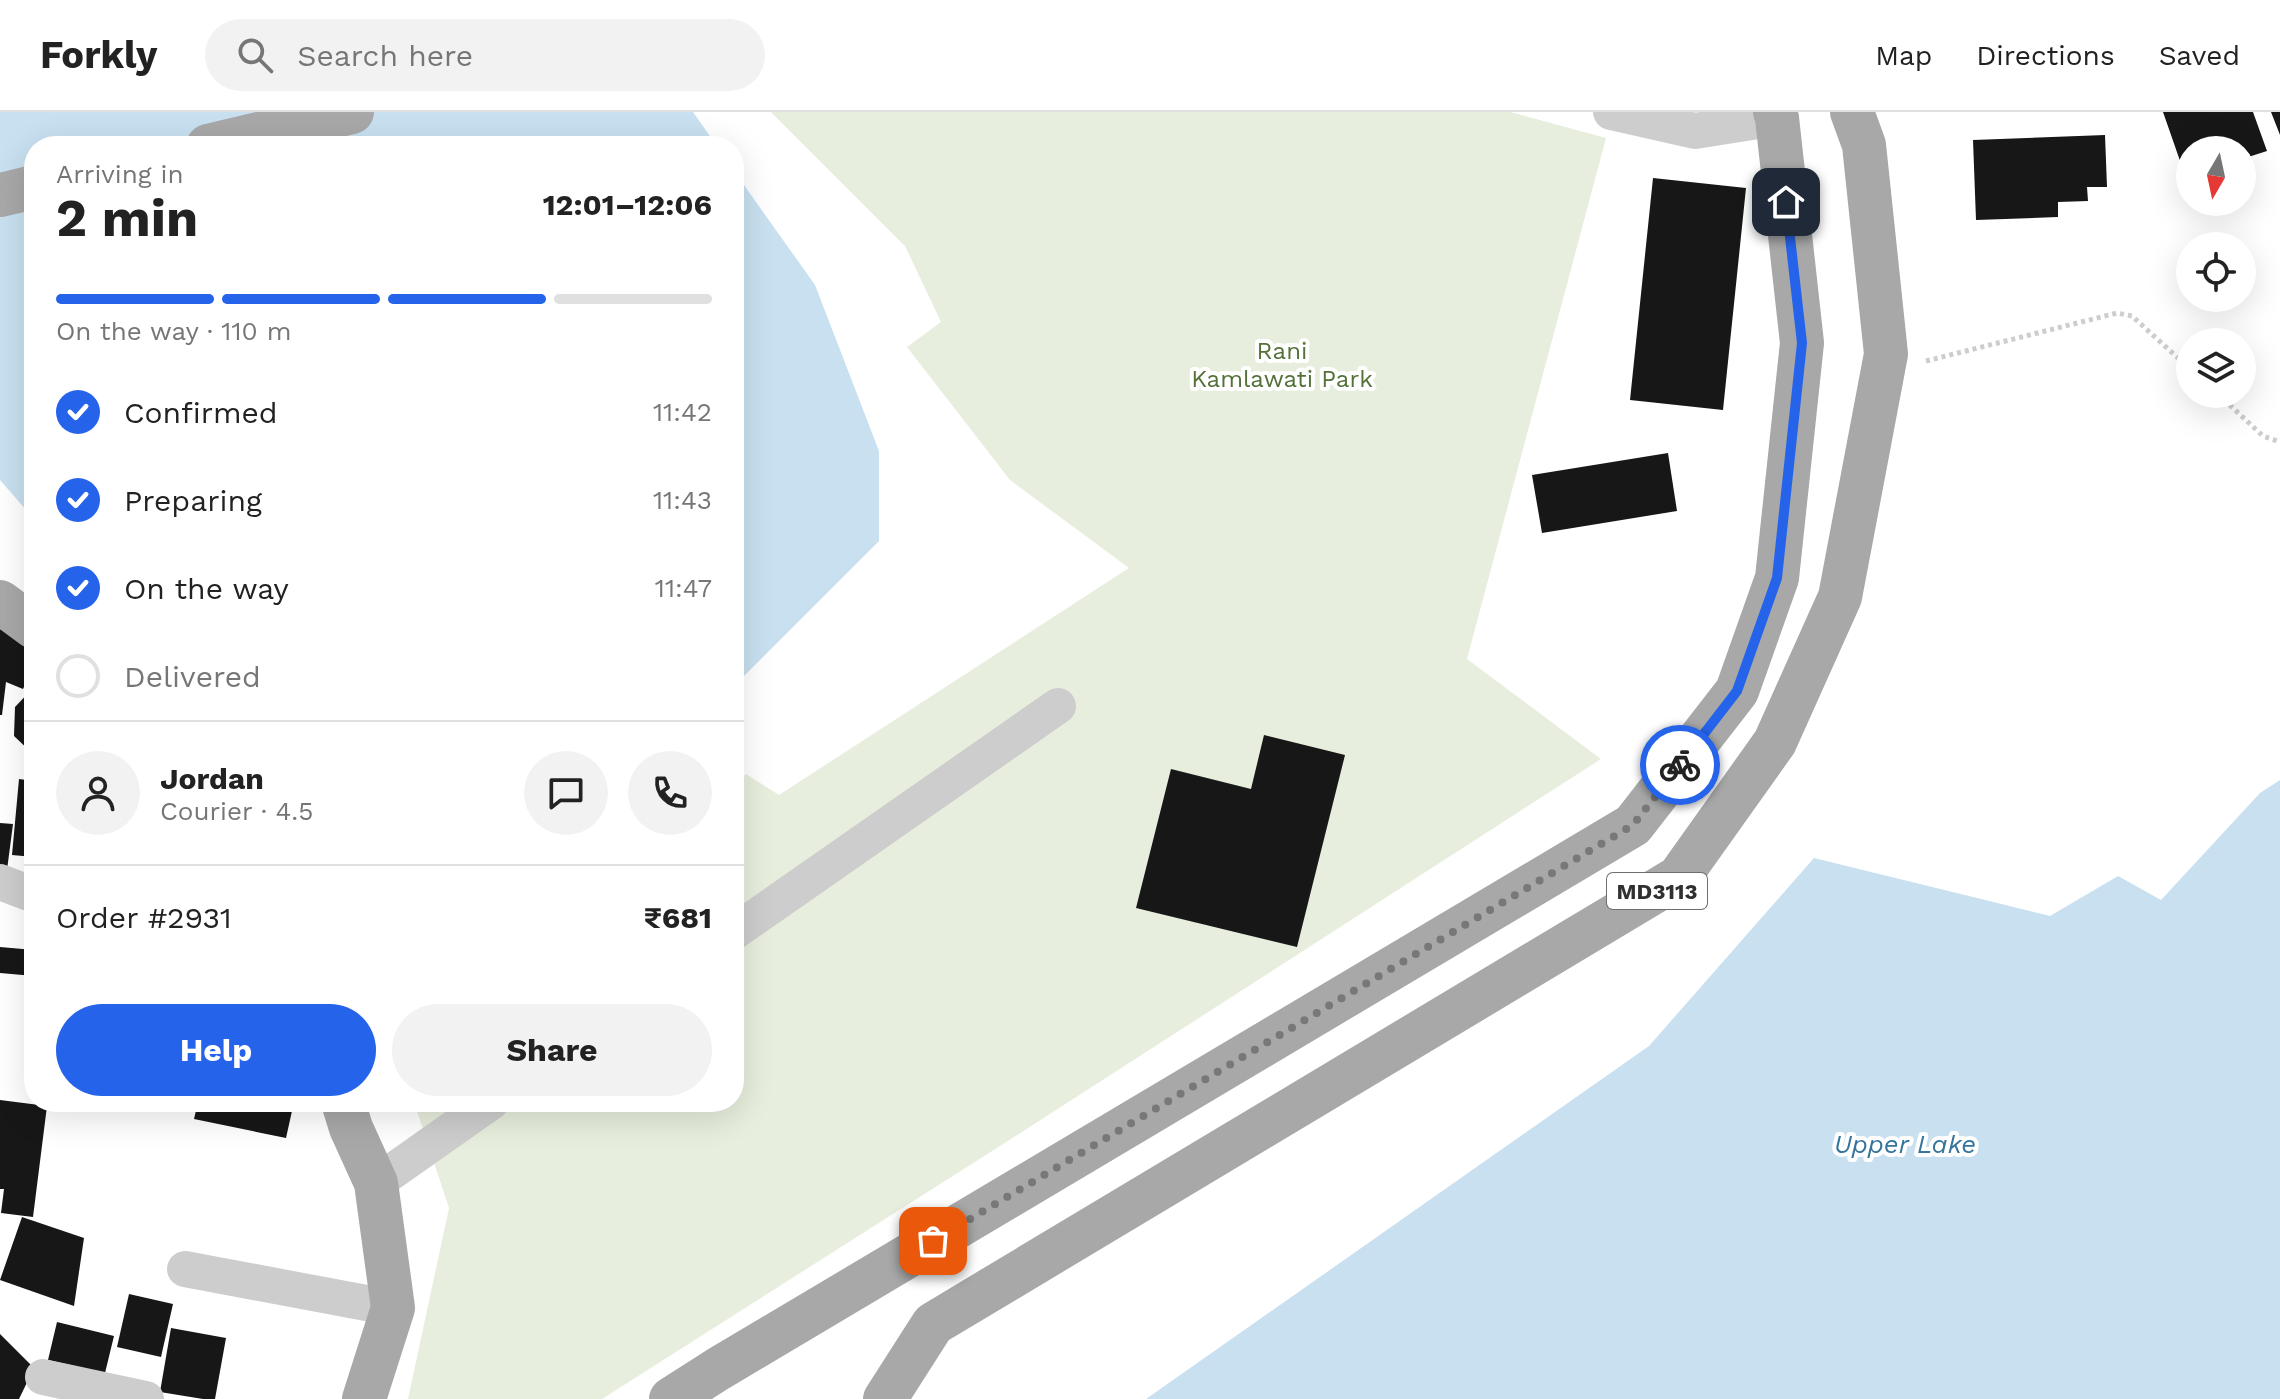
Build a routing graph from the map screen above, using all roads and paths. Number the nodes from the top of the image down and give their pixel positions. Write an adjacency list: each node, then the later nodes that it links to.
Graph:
1 (352, 112): 5 (main road)
2 (1611, 112): 4 (street)
3 (1852, 112): 9 (main road, MD3113)
4 (1776, 115): 26 (main road, MD3113)
5 (250, 136)
6 (24, 189): 7 (main road)
7 (0, 195)
8 (2176, 356): 9 (path)
9 (1882, 372): 27 (main road, MD3113)
10 (2233, 408): 11 (path)
11 (2280, 442)
12 (0, 602): 13 (main road)
13 (24, 620)
14 (1058, 706): 17 (street)
15 (0, 882): 16 (street)
16 (24, 891)
17 (744, 925)
18 (346, 1112): 20 (main road)
19 (477, 1112): 20 (street)
20 (376, 1183): 22 (main road)
21 (185, 1269): 22 (street)
22 (393, 1308): 25 (main road)
23 (43, 1377): 24 (street)
24 (146, 1399)
25 (364, 1399)
26 (671, 1399)
27 (885, 1399)

